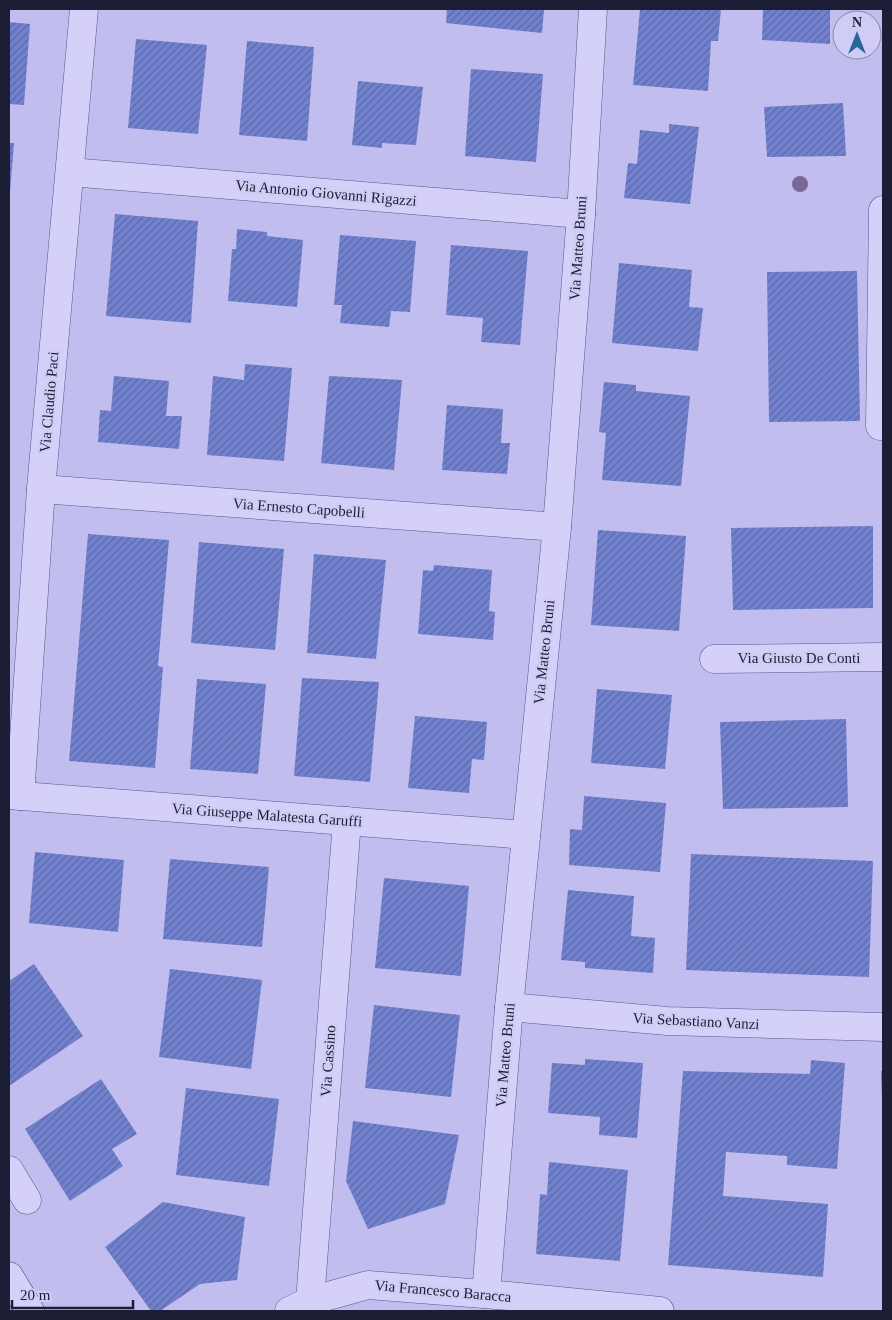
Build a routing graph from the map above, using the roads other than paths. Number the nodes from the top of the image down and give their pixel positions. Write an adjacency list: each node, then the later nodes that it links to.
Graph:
1 (84, 9): 3 (street, Via Claudio Paci)
2 (593, 9): 5 (street, Via Matteo Bruni)
3 (70, 172): 5 (street, Via Antonio Giovanni Rigazzi); 7 (street, Via Claudio Paci)
4 (883, 210): 6 (street)
5 (581, 214): 8 (street, Via Matteo Bruni)
6 (880, 426)
7 (41, 489): 8 (street, Via Ernesto Capobelli); 11 (street, Via Claudio Paci)
8 (556, 527): 13 (street, Via Matteo Bruni)
9 (883, 657): 10 (street, Via Giusto De Conti)
10 (714, 659)
11 (14, 796): 12 (street, Via Giuseppe Malatesta Garuffi)
12 (347, 821): 13 (street, Via Giuseppe Malatesta Garuffi); 20 (street, Via Cassino)
13 (526, 835): 14 (street, Via Matteo Bruni)
14 (509, 1006): 15 (street, Via Sebastiano Vanzi); 19 (street, Via Matteo Bruni)
15 (883, 1027)
16 (9, 1170): 17 (street)
17 (27, 1200)
18 (9, 1276): 21 (street)
19 (486, 1294): 20 (street, Via Francesco Baracca); 22 (street, Via Francesco Baracca)
20 (300, 1306)
21 (30, 1311)
22 (660, 1311)

